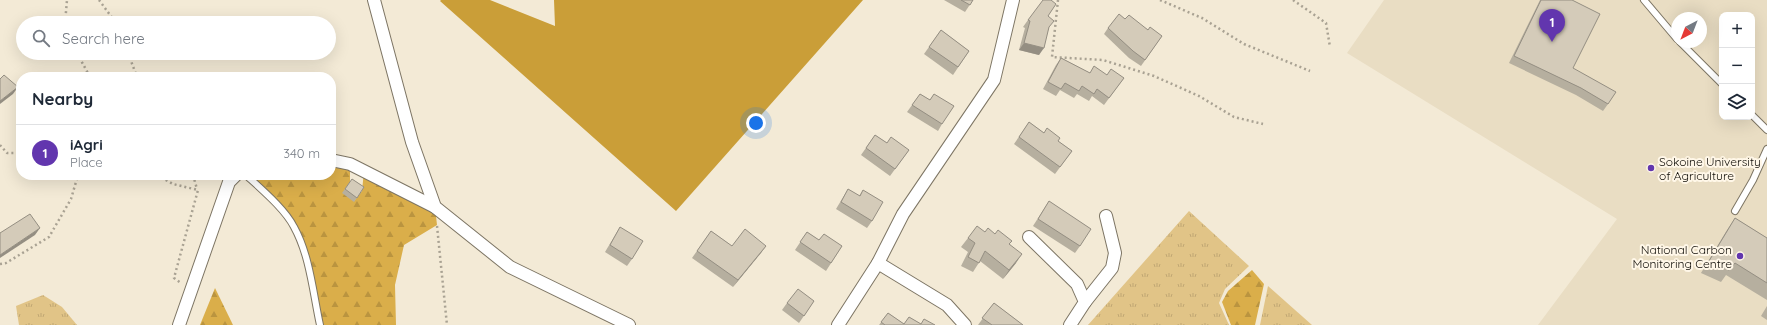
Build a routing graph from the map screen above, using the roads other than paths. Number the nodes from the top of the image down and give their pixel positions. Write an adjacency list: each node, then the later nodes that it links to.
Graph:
1 (374, 0): 13 (street)
2 (1013, 0): 17 (street)
3 (1644, 0): 4 (lane)
4 (1671, 32)
5 (1686, 48): 6 (lane)
6 (1719, 81)
7 (1755, 118): 8 (lane)
8 (1767, 130)
9 (1767, 149): 14 (lane)
10 (336, 161): 13 (street)
11 (231, 180): 19 (street)
12 (252, 180): 20 (lane)
13 (435, 207): 21 (street)
14 (1735, 211)
15 (1106, 216): 18 (street)
16 (1029, 237): 18 (street)
17 (878, 263): 22 (street); 23 (street)
18 (1085, 302): 24 (street)
19 (179, 325)
20 (320, 325)
21 (629, 325)
22 (838, 325)
23 (965, 325)
24 (1070, 325)

